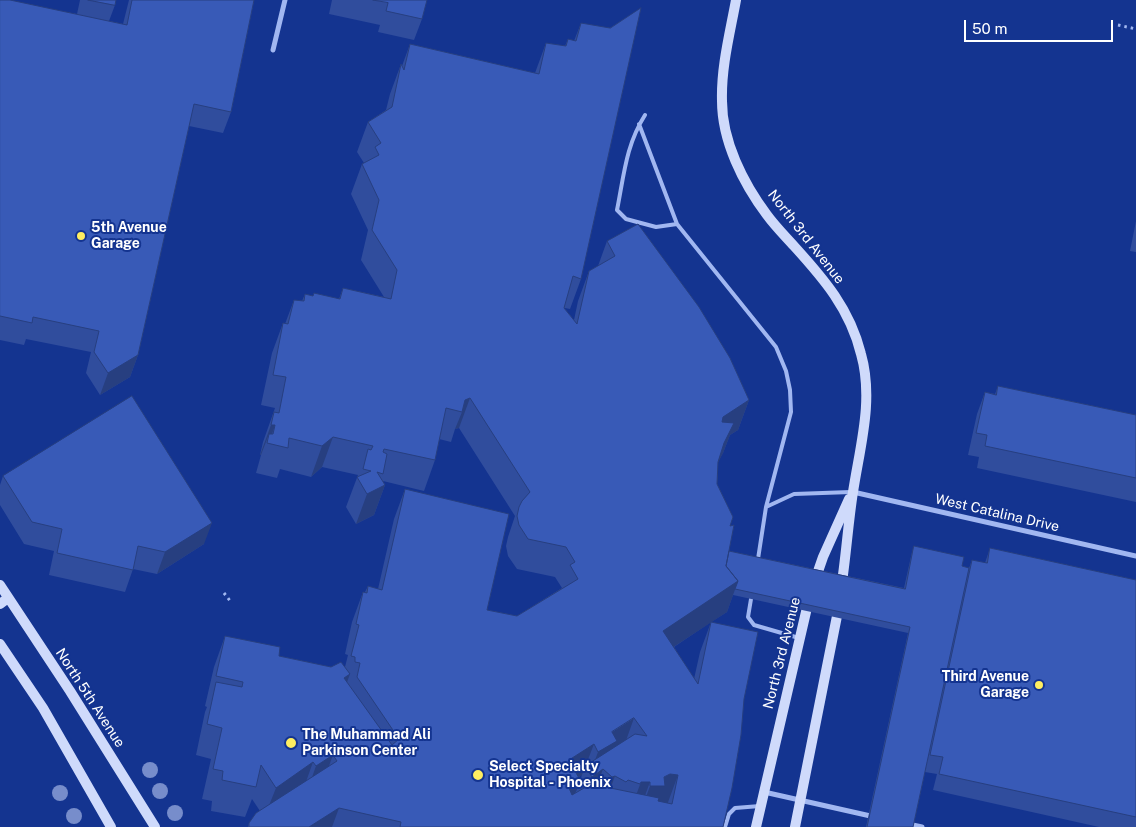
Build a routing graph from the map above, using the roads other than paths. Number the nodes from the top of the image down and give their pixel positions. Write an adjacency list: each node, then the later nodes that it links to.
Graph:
1 (285, 0): 3 (street)
2 (736, 0): 7 (street, North 3rd Avenue)
3 (273, 50)
4 (645, 114): 5 (lane)
5 (639, 124): 6 (lane); 6 (lane)
6 (677, 224): 8 (lane)
7 (853, 492): 8 (lane); 9 (street, West Catalina Drive); 14 (street, North 3rd Avenue); 17 (street, North 3rd Avenue)
8 (766, 507): 10 (lane)
9 (1136, 556)
10 (758, 560)
11 (0, 585): 13 (street, North 5th Avenue)
12 (751, 599): 14 (lane)
13 (4, 601): 22 (street, North 5th Avenue)
14 (799, 638): 16 (street, North 3rd Avenue)
15 (0, 644): 21 (street)
16 (764, 792): 17 (street); 18 (street, North 3rd Avenue)
17 (802, 800): 19 (street); 25 (street, North 3rd Avenue)
18 (760, 806): 23 (lane); 24 (street, North 3rd Avenue)
19 (886, 819)
20 (904, 823): 26 (street)
21 (111, 827)
22 (156, 827)
23 (725, 827)
24 (756, 827)
25 (795, 827)
26 (922, 827)

